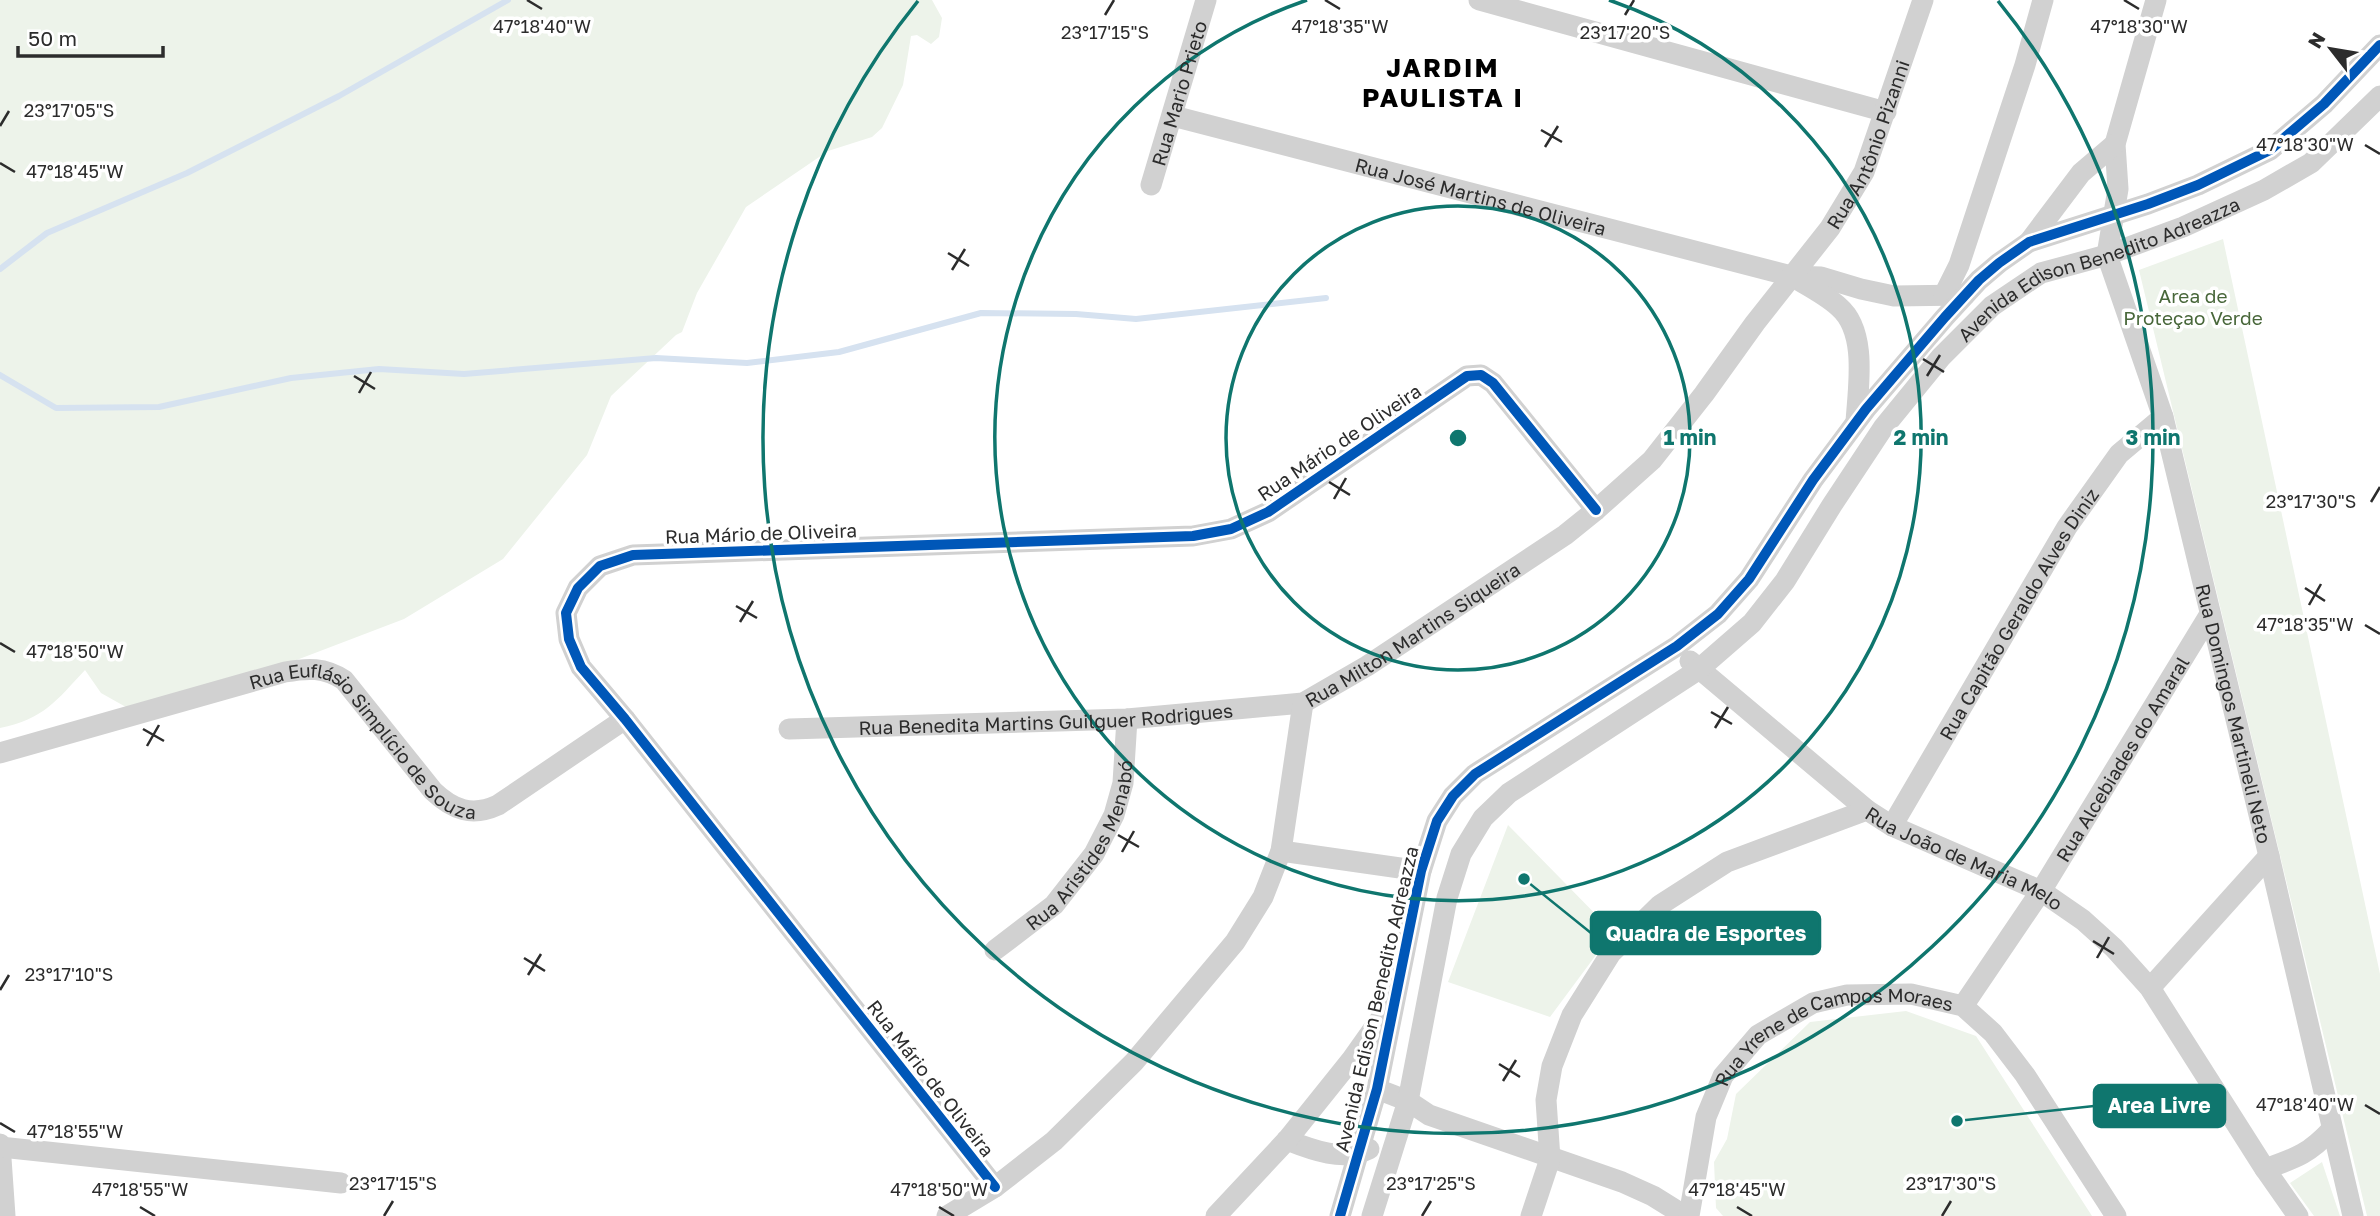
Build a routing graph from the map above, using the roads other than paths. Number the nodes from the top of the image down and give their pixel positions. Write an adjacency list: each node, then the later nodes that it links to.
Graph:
1 (1206, 0): 9 (street, Rua Mario Prieto)
2 (1479, 0): 8 (street)
3 (1923, 0): 8 (street, Rua Antônio Pizanni)
4 (2043, 0): 16 (street)
5 (2156, 0): 10 (street)
6 (2380, 46): 12 (street, Avenida Edison Benedito Adreazza)
7 (2380, 96): 14 (street, Avenida Edison Benedito Adreazza)
8 (1886, 112): 15 (street, Rua Antônio Pizanni)
9 (1173, 116): 11 (street, Rua Mario Prieto); 15 (street, Rua José Martins de Oliveira)
10 (2115, 145): 12 (street, Rua Domingos Martineli Neto); 13 (street)
11 (1152, 185)
12 (2115, 215): 13 (street, Avenida Edison Benedito Adreazza); 14 (street, Rua Domingos Martineli Neto)
13 (2029, 242): 16 (street, Avenida Edison Benedito Adreazza)
14 (2108, 255): 17 (street, Rua Domingos Martineli Neto); 22 (street, Avenida Edison Benedito Adreazza)
15 (1791, 276): 16 (street, Rua José Martins de Oliveira); 18 (street, Rua José Martins de Oliveira); 19 (street, Rua Milton Martins Siqueira)
16 (1954, 295): 18 (street, Avenida Edison Benedito Adreazza)
17 (2162, 417): 20 (street, Rua Domingos Martineli Neto); 29 (street, Rua Capitão Geraldo Alves Diniz)
18 (1856, 422): 21 (street, Avenida Edison Benedito Adreazza)
19 (1596, 510): 23 (street, Rua Milton Martins Siqueira); 24 (street, Rua Mário de Oliveira)
20 (2210, 614): 31 (street, Rua Domingos Martineli Neto); 33 (street, Rua Alcebiades do Amaral)
21 (1677, 646): 22 (street); 32 (street, Avenida Edison Benedito Adreazza)
22 (1698, 670): 28 (street); 39 (street, Avenida Edison Benedito Adreazza)
23 (1303, 703): 25 (street, Rua Benedita Martins Guilguer Rodrigues); 30 (street, Rua Milton Martins Siqueira)
24 (625, 719): 27 (street, Rua Euflásio Simplício de Souza); 49 (street, Rua Mário de Oliveira)
25 (1127, 719): 26 (street, Rua Benedita Martins Guilguer Rodrigues); 34 (street, Rua Aristides Menabó)
26 (789, 729)
27 (0, 753)
28 (1867, 810): 29 (street, Rua João de Maria Melo); 46 (street, Rua João de Maria Melo)
29 (1892, 826): 33 (street, Rua João de Maria Melo)
30 (1281, 851): 32 (street); 49 (street, Rua Milton Martins Siqueira)
31 (2269, 856): 35 (street); 41 (street, Rua Domingos Martineli Neto)
32 (1421, 871): 36 (street, Avenida Edison Benedito Adreazza)
33 (2041, 891): 35 (street, Rua João de Maria Melo); 37 (street, Rua Alcebiades do Amaral)
34 (995, 950)
35 (2150, 988): 47 (street, Rua João de Maria Melo)
36 (1397, 997): 38 (street, Avenida Edison Benedito Adreazza); 43 (street)
37 (1963, 1006): 56 (street, Rua Yrene de Campos Moraes); 57 (street)
38 (1377, 1089): 39 (street); 45 (street, Avenida Edison Benedito Adreazza)
39 (1408, 1101): 40 (street); 42 (street, Avenida Edison Benedito Adreazza)
40 (1429, 1115): 42 (street); 46 (street)
41 (2332, 1129): 47 (street); 59 (street, Rua Domingos Martineli Neto)
42 (1399, 1133): 45 (street); 54 (street, Avenida Edison Benedito Adreazza)
43 (1287, 1140): 45 (street); 52 (street)
44 (0, 1146): 48 (street); 50 (street)
45 (1360, 1154): 53 (street, Avenida Edison Benedito Adreazza)
46 (1550, 1158): 55 (street); 56 (street)
47 (2265, 1169): 58 (street, Rua João de Maria Melo)
48 (341, 1183)
49 (995, 1187): 51 (street, Rua Milton Martins Siqueira)
50 (5, 1216)
51 (947, 1216)
52 (1216, 1216)
53 (1340, 1216)
54 (1372, 1216)
55 (1531, 1216)
56 (1687, 1216)
57 (2116, 1216)
58 (2298, 1216)
59 (2353, 1216)

